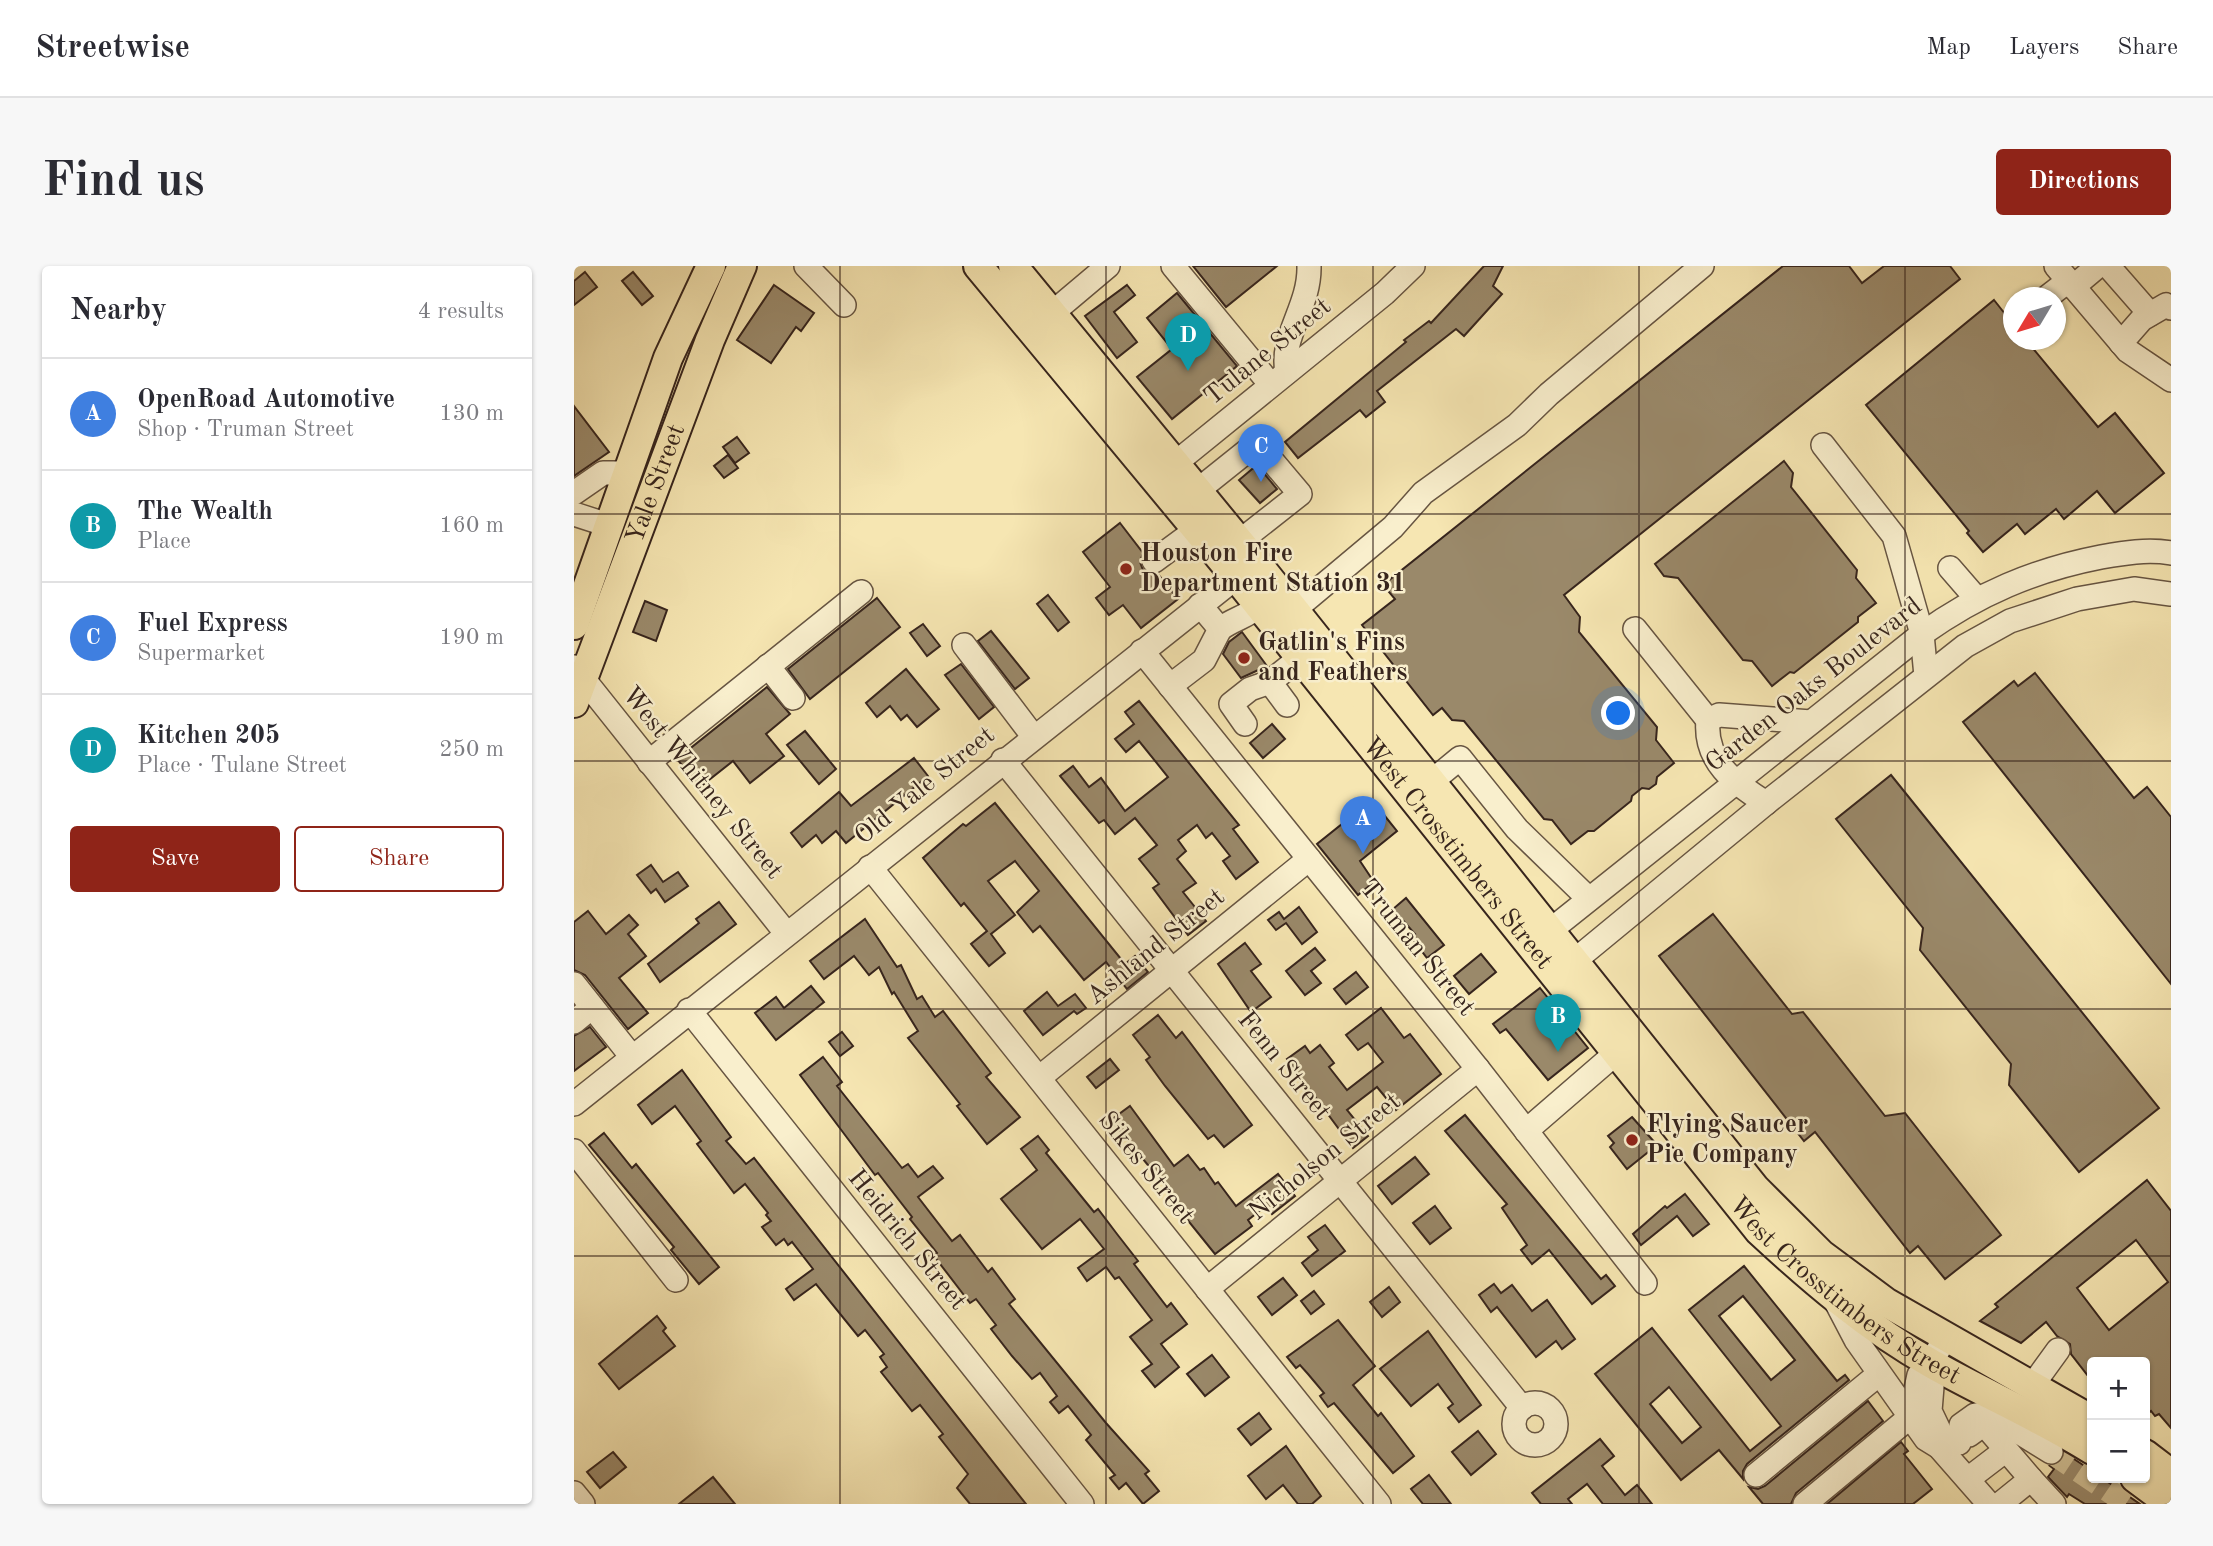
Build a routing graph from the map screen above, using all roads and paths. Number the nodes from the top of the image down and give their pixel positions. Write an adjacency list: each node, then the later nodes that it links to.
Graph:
1 (806, 266): 14 (street)
2 (978, 266): 16 (main road, West Crosstimbers Street)
3 (1013, 266): 16 (main road, West Crosstimbers Street)
4 (1108, 266): 16 (street)
5 (1172, 266): 18 (street)
6 (1309, 266): 18 (street)
7 (1413, 266): 18 (street, Tulane Street)
8 (1702, 266): 39 (street)
9 (2098, 266): 13 (street)
10 (2108, 266): 15 (street)
11 (709, 270): 12 (main road); 21 (main road, Yale Street)
12 (738, 276): 22 (main road, Yale Street)
13 (2066, 278): 17 (street)
14 (844, 305)
15 (2161, 311): 17 (street)
16 (1041, 322): 23 (main road, West Crosstimbers Street)
17 (2121, 343): 19 (street)
18 (1279, 379): 23 (street, Tulane Street)
19 (2171, 380)
20 (1823, 445): 43 (street)
21 (635, 447): 22 (main road); 24 (main road, Yale Street)
22 (666, 458): 50 (main road, Yale Street)
23 (1166, 471): 25 (main road, West Crosstimbers Street); 28 (main road, West Crosstimbers Street)
24 (626, 473): 26 (street); 29 (main road, Yale Street)
25 (1198, 491): 28 (main road, West Crosstimbers Street); 31 (street, Old Yale Street)
26 (574, 493)
27 (574, 514): 29 (street)
28 (1207, 522): 31 (main road, West Crosstimbers Street); 32 (street)
29 (608, 525): 40 (main road, Yale Street)
30 (2169, 547): 36 (street, Garden Oaks Boulevard)
31 (1244, 560): 37 (street, Old Yale Street); 38 (main road, West Crosstimbers Street); 39 (main road, West Crosstimbers Street)
32 (1154, 561)
33 (1950, 568): 36 (street)
34 (861, 592): 47 (street)
35 (2171, 594): 48 (street)
36 (1976, 598): 43 (street, Garden Oaks Boulevard)
37 (1200, 605): 41 (street); 45 (street, Old Yale Street)
38 (1259, 606): 41 (street); 46 (main road, West Crosstimbers Street)
39 (1294, 610): 60 (main road, West Crosstimbers Street)
40 (574, 625)
41 (1220, 629): 51 (street)
42 (1635, 629): 54 (street)
43 (1922, 634): 48 (street); 55 (street, Garden Oaks Boulevard)
44 (964, 645): 57 (street)
45 (1142, 651): 51 (street, Truman Street); 57 (street, Old Yale Street)
46 (1300, 658): 49 (street); 60 (main road, West Crosstimbers Street)
47 (768, 666): 52 (street); 59 (street)
48 (1926, 676): 63 (street)
49 (1270, 682): 53 (street); 56 (street)
50 (577, 683): 59 (street, West Whitney Street)
51 (1170, 686): 65 (street, Truman Street)
52 (793, 698)
53 (1287, 705)
54 (1708, 720): 55 (street); 61 (street)
55 (1811, 722): 61 (street, Garden Oaks Boulevard)
56 (1245, 724)
57 (1033, 736): 58 (street, Old Yale Street)
58 (1003, 760): 66 (street, Old Yale Street); 70 (street, Fenn Street)
59 (649, 762): 68 (street, West Whitney Street)
60 (1413, 773): 62 (street); 64 (main road, West Crosstimbers Street); 69 (main road, West Crosstimbers Street)
61 (1734, 783): 63 (street); 67 (street, Garden Oaks Boulevard)
62 (1488, 793): 64 (street); 67 (street)
63 (1766, 803): 71 (street)
64 (1458, 817): 69 (main road, West Crosstimbers Street)
65 (1309, 859): 70 (street, Ashland Street); 78 (street, Truman Street)
66 (870, 867): 68 (street, Old Yale Street); 79 (street, Sikes Street)
67 (1589, 899): 69 (street, Garden Oaks Boulevard)
68 (786, 933): 74 (street, Old Yale Street)
69 (1540, 939): 71 (main road, West Crosstimbers Street)
70 (1172, 970): 79 (street, Ashland Street); 83 (street, Fenn Street)
71 (1564, 970): 76 (main road, West Crosstimbers Street)
72 (574, 984): 73 (street)
73 (592, 1007): 75 (street); 77 (street)
74 (689, 1010): 77 (street, Old Yale Street); 111 (street, Heidrich Street)
75 (574, 1022)
76 (1626, 1055): 81 (street); 84 (main road, West Crosstimbers Street); 85 (main road, West Crosstimbers Street)
77 (632, 1056): 80 (street, Old Yale Street)
78 (1478, 1069): 81 (street, Truman Street); 83 (street, Nicholson Street)
79 (1039, 1078): 88 (street, Sikes Street)
80 (574, 1104)
81 (1526, 1131): 87 (street, Truman Street)
82 (574, 1151): 86 (street)
83 (1340, 1181): 88 (street, Nicholson Street); 95 (street, Fenn Street)
84 (1784, 1217): 85 (main road); 90 (main road, West Crosstimbers Street)
85 (1759, 1231): 89 (main road, West Crosstimbers Street)
86 (676, 1280)
87 (1645, 1283)
88 (1207, 1289): 112 (street, Sikes Street)
89 (1834, 1298): 92 (main road, West Crosstimbers Street); 93 (street)
90 (1945, 1337): 92 (street); 94 (main road, West Crosstimbers Street)
91 (2058, 1350): 94 (street)
92 (1931, 1364): 96 (street); 98 (main road, West Crosstimbers Street); 99 (street)
93 (1879, 1374): 96 (street); 104 (street)
94 (2032, 1386): 97 (main road, West Crosstimbers Street)
95 (1521, 1408)
96 (1910, 1417): 99 (street); 113 (street)
97 (2087, 1417)
98 (2087, 1447)
99 (1947, 1448): 100 (street); 101 (street); 105 (street)
100 (2006, 1450): 105 (street); 106 (street)
101 (2051, 1452)
102 (2150, 1458): 103 (main road)
103 (2171, 1474)
104 (1756, 1475)
105 (1968, 1479): 114 (street)
106 (2031, 1479): 109 (street); 115 (street)
107 (2142, 1483): 116 (main road)
108 (574, 1493): 110 (street)
109 (2052, 1503)
110 (583, 1504)
111 (1082, 1504)
112 (1379, 1504)
113 (1805, 1504)
114 (1989, 1504)
115 (2000, 1504)
116 (2170, 1504)

